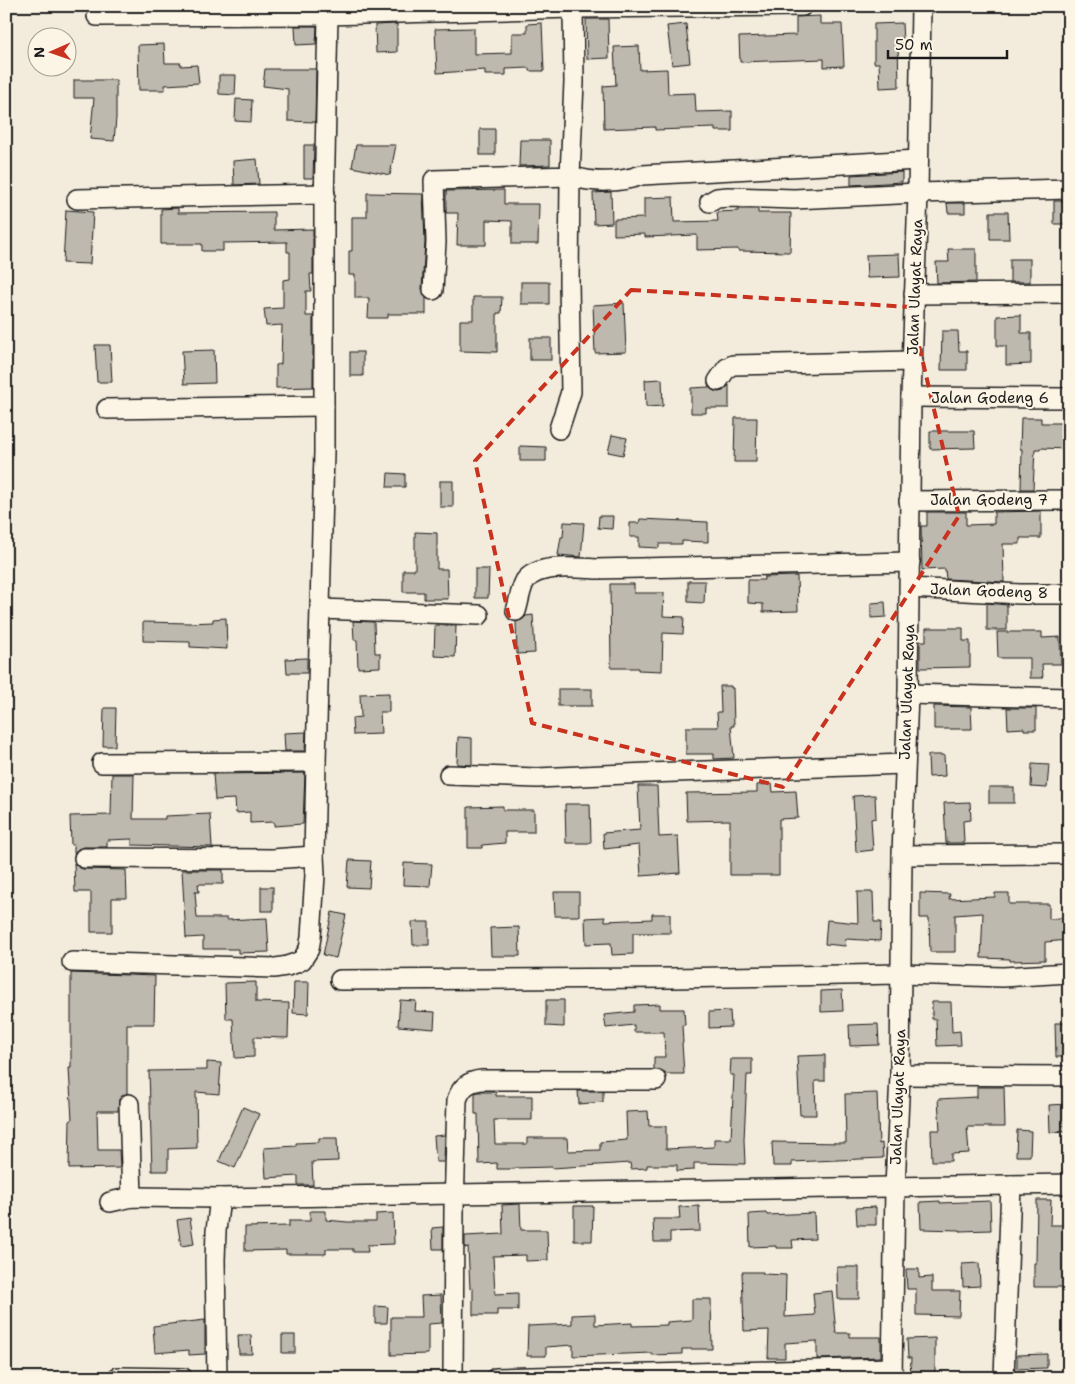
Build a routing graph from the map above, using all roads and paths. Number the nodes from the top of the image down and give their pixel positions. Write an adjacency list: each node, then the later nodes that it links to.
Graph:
1 (802, 6): 4 (street)
2 (921, 6): 7 (street, Jalan Ulayat Raya)
3 (508, 8): 4 (street); 5 (street)
4 (572, 8): 8 (street)
5 (328, 14): 6 (street); 11 (street)
6 (97, 16)
7 (918, 160): 8 (street); 10 (street, Jalan Ulayat Raya)
8 (570, 176): 14 (street); 23 (street)
9 (1069, 189): 10 (street)
10 (918, 193): 13 (street); 16 (street, Jalan Ulayat Raya)
11 (325, 194): 12 (street); 21 (street)
12 (77, 199)
13 (710, 202)
14 (433, 290)
15 (1069, 293): 16 (street)
16 (914, 294): 17 (street, Jalan Ulayat Raya)
17 (913, 361): 18 (street); 19 (street, Jalan Ulayat Raya)
18 (718, 381)
19 (911, 397): 20 (street, Jalan Godeng 6); 25 (street, Jalan Ulayat Raya)
20 (1069, 398)
21 (324, 406): 22 (street); 29 (street)
22 (107, 408)
23 (559, 429)
24 (1069, 500): 25 (street, Jalan Godeng 7)
25 (909, 501): 26 (street, Jalan Ulayat Raya)
26 (910, 562): 27 (street, Jalan Ulayat Raya); 30 (street)
27 (910, 588): 28 (street, Jalan Godeng 8); 32 (street, Jalan Ulayat Raya)
28 (1069, 594)
29 (321, 609): 31 (street); 34 (street)
30 (516, 611)
31 (479, 615)
32 (908, 694): 33 (street); 36 (street, Jalan Ulayat Raya)
33 (1069, 698)
34 (316, 762): 35 (street); 40 (street)
35 (102, 763)
36 (905, 764): 37 (street); 39 (street, Jalan Ulayat Raya)
37 (449, 774)
38 (1069, 854): 39 (street)
39 (902, 855): 44 (street, Jalan Ulayat Raya)
40 (314, 856): 41 (street); 42 (street)
41 (84, 858)
42 (72, 962)
43 (1069, 973): 44 (street)
44 (901, 974): 45 (street); 46 (street, Jalan Ulayat Raya)
45 (340, 980)
46 (900, 1075): 47 (street); 52 (street, Jalan Ulayat Raya)
47 (1069, 1076)
48 (656, 1080): 53 (street)
49 (129, 1104): 54 (street)
50 (1069, 1184): 51 (street)
51 (1011, 1185): 52 (street); 63 (street)
52 (895, 1187): 53 (street); 57 (street, Jalan Ulayat Raya)
53 (455, 1194): 55 (street); 61 (street)
54 (132, 1197): 55 (street); 56 (street)
55 (220, 1198): 60 (street)
56 (110, 1202)
57 (892, 1373): 62 (street)
58 (118, 1377): 59 (street)
59 (182, 1378)
60 (217, 1378)
61 (453, 1378)
62 (496, 1378)
63 (1004, 1378)

